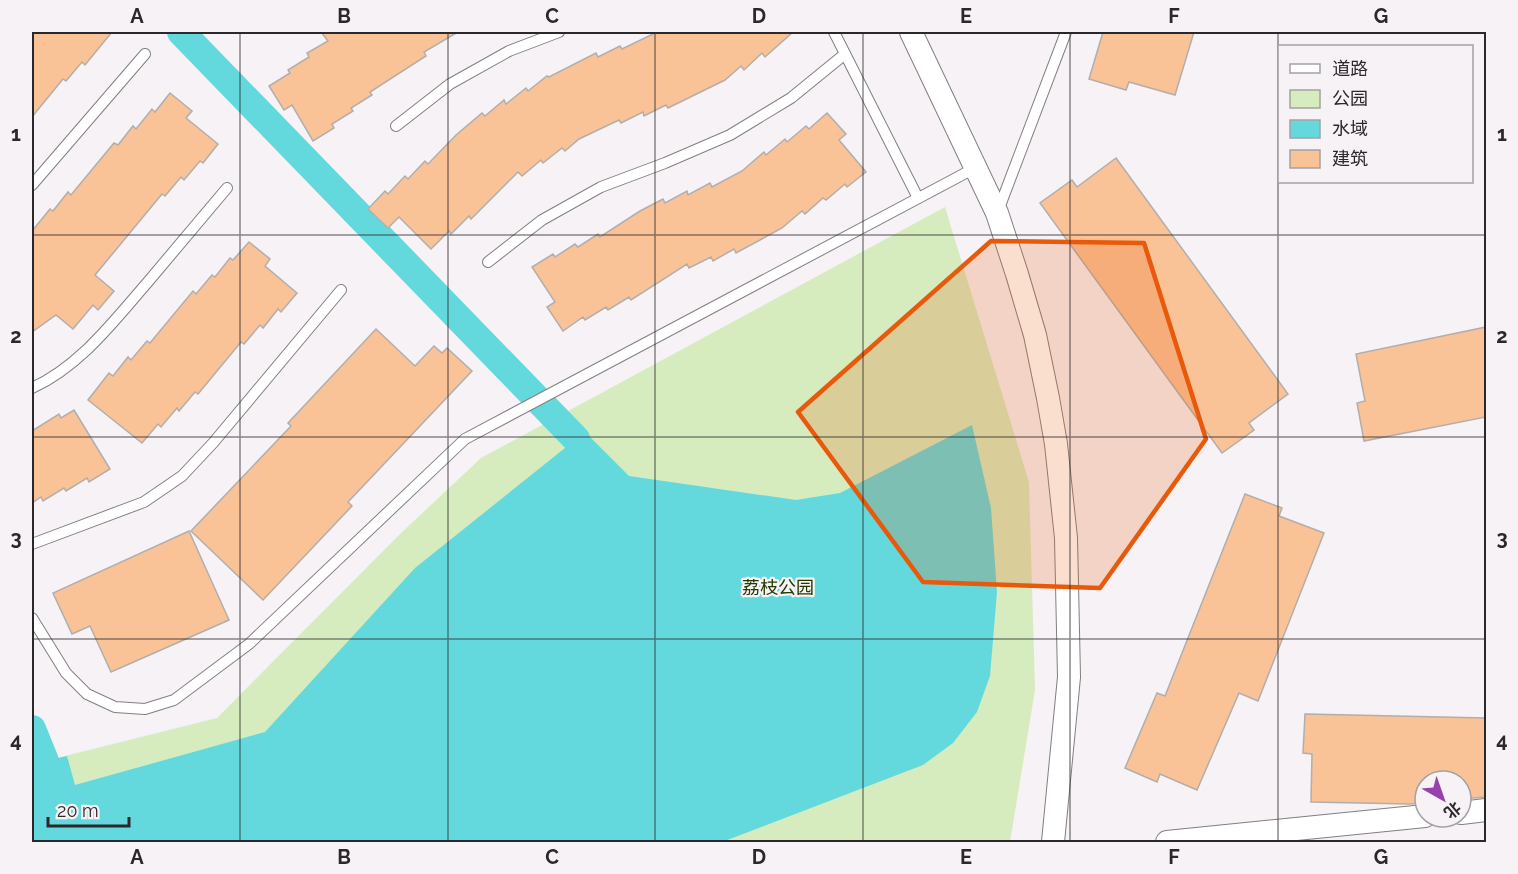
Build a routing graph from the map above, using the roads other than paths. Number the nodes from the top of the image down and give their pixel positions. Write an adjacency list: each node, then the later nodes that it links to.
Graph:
1 (559, 32): 7 (lane)
2 (834, 32): 6 (lane)
3 (911, 32): 8 (street)
4 (1066, 32): 12 (lane)
5 (145, 54): 9 (lane)
6 (845, 54): 11 (lane); 13 (lane)
7 (396, 126)
8 (975, 168): 11 (lane); 12 (street)
9 (32, 185)
10 (227, 188): 15 (lane)
11 (918, 198): 17 (lane)
12 (997, 213): 19 (street)
13 (488, 262)
14 (341, 290): 16 (lane)
15 (32, 388)
16 (32, 544)
17 (32, 618)
18 (1413, 817): 20 (street)
19 (1053, 843)
20 (1167, 843)

